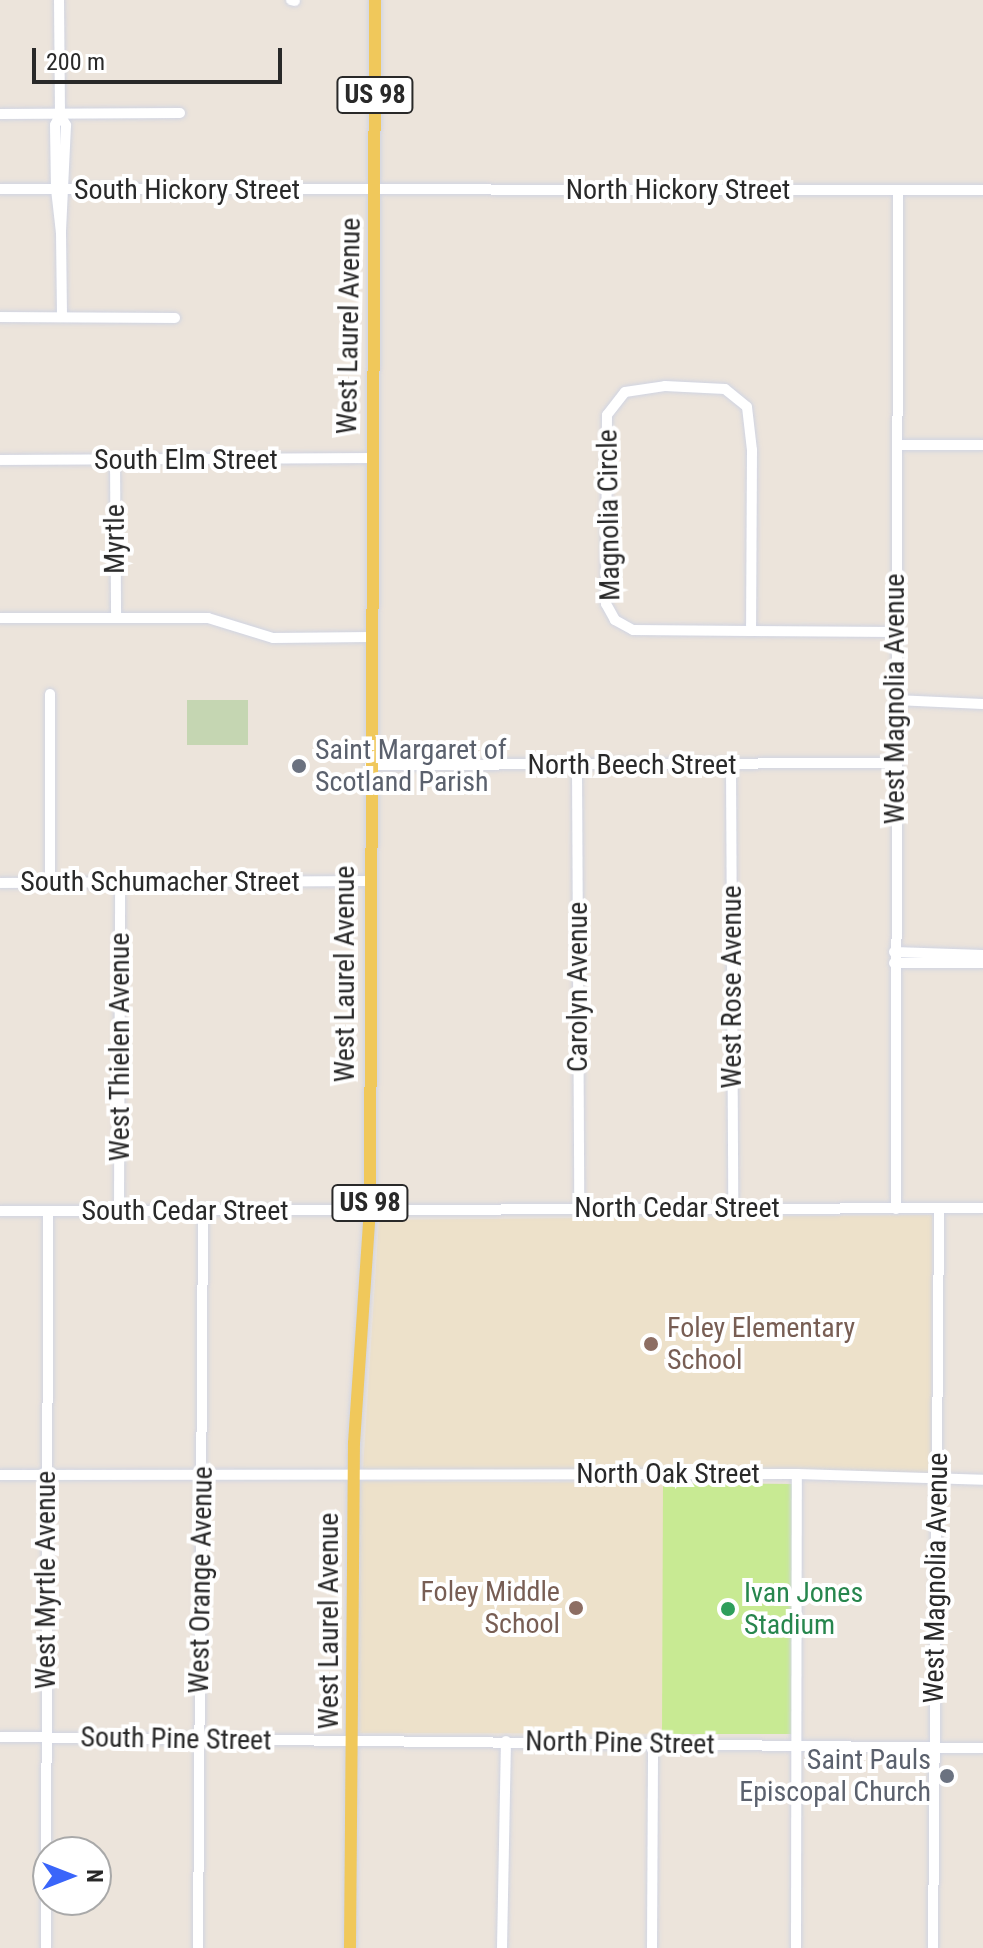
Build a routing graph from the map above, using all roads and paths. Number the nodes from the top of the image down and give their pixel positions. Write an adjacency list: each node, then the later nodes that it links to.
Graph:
1 (59, 0): 5 (street)
2 (375, 0): 8 (main road, West Laurel Avenue / US 98)
3 (180, 113): 5 (street)
4 (0, 114): 5 (street)
5 (60, 115): 7 (street)
6 (0, 189): 7 (street, South Hickory Street)
7 (61, 189): 8 (street, South Hickory Street); 12 (street)
8 (374, 190): 9 (street, North Hickory Street); 16 (main road, West Laurel Avenue / US 98)
9 (898, 190): 10 (street, North Hickory Street); 14 (street, West Magnolia Avenue)
10 (983, 190)
11 (0, 317): 12 (street)
12 (62, 317): 13 (street)
13 (175, 318)
14 (898, 445): 15 (street); 22 (street, West Magnolia Avenue)
15 (983, 445)
16 (372, 458): 18 (street, South Elm Street); 23 (main road, West Laurel Avenue / US 98)
17 (0, 460): 18 (street, South Elm Street)
18 (115, 460): 19 (street, Myrtle)
19 (116, 617): 20 (street); 23 (street)
20 (0, 618)
21 (751, 631): 21 (street, Magnolia Circle); 22 (street, Magnolia Circle)
22 (895, 632): 25 (street, West Magnolia Avenue)
23 (371, 637): 28 (main road, West Laurel Avenue / US 98)
24 (50, 694): 33 (street)
25 (895, 700): 26 (street); 27 (street, West Magnolia Avenue)
26 (983, 704)
27 (895, 763): 29 (street, North Beech Street); 36 (street, West Magnolia Avenue)
28 (370, 765): 30 (street, North Beech Street); 31 (main road, West Laurel Avenue / US 98)
29 (731, 765): 30 (street, North Beech Street); 39 (street, West Rose Avenue)
30 (577, 766): 38 (street, Carolyn Avenue)
31 (368, 881): 34 (street, South Schumacher Street); 43 (main road, West Laurel Avenue / US 98)
32 (0, 883): 33 (street, South Schumacher Street)
33 (50, 883): 34 (street, South Schumacher Street)
34 (120, 883): 46 (street, West Thielen Avenue)
35 (983, 955): 36 (street)
36 (894, 958): 37 (street); 41 (street, West Magnolia Avenue)
37 (983, 963)
38 (579, 1208): 39 (street, North Cedar Street); 43 (street, North Cedar Street)
39 (733, 1208): 41 (street, North Cedar Street)
40 (983, 1208): 42 (street, North Cedar Street)
41 (896, 1209): 42 (street, North Cedar Street)
42 (939, 1209): 53 (street, West Magnolia Avenue)
43 (370, 1210): 47 (street, South Cedar Street); 52 (main road, West Laurel Avenue / US 98)
44 (0, 1211): 45 (street, South Cedar Street)
45 (48, 1211): 46 (street, South Cedar Street); 50 (street, West Myrtle Avenue)
46 (119, 1211): 47 (street, South Cedar Street)
47 (203, 1211): 51 (street, West Orange Avenue)
48 (797, 1474): 52 (street, North Oak Street); 53 (street, North Oak Street); 61 (street)
49 (0, 1475): 50 (street, North Oak Street)
50 (47, 1475): 51 (street, North Oak Street); 56 (street, West Myrtle Avenue)
51 (203, 1475): 52 (street, North Oak Street); 57 (street, West Orange Avenue)
52 (354, 1475): 58 (main road, West Laurel Avenue / US 98)
53 (937, 1478): 54 (street, North Oak Street); 62 (street, West Magnolia Avenue)
54 (983, 1480)
55 (0, 1737): 56 (street, South Pine Street)
56 (46, 1738): 57 (street, South Pine Street); 64 (street, West Myrtle Avenue)
57 (200, 1739): 58 (street, South Pine Street); 65 (street, West Orange Avenue)
58 (352, 1741): 59 (street, North Pine Street); 66 (main road, West Laurel Avenue / US 98)
59 (506, 1741): 60 (street, North Pine Street); 67 (street)
60 (653, 1743): 61 (street, North Pine Street); 68 (street)
61 (797, 1745): 62 (street, North Pine Street); 69 (street)
62 (934, 1747): 63 (street, North Pine Street); 70 (street, West Magnolia Avenue)
63 (983, 1748)
64 (46, 1948)
65 (198, 1948)
66 (350, 1948)
67 (502, 1948)
68 (652, 1948)
69 (796, 1948)
70 (933, 1948)

